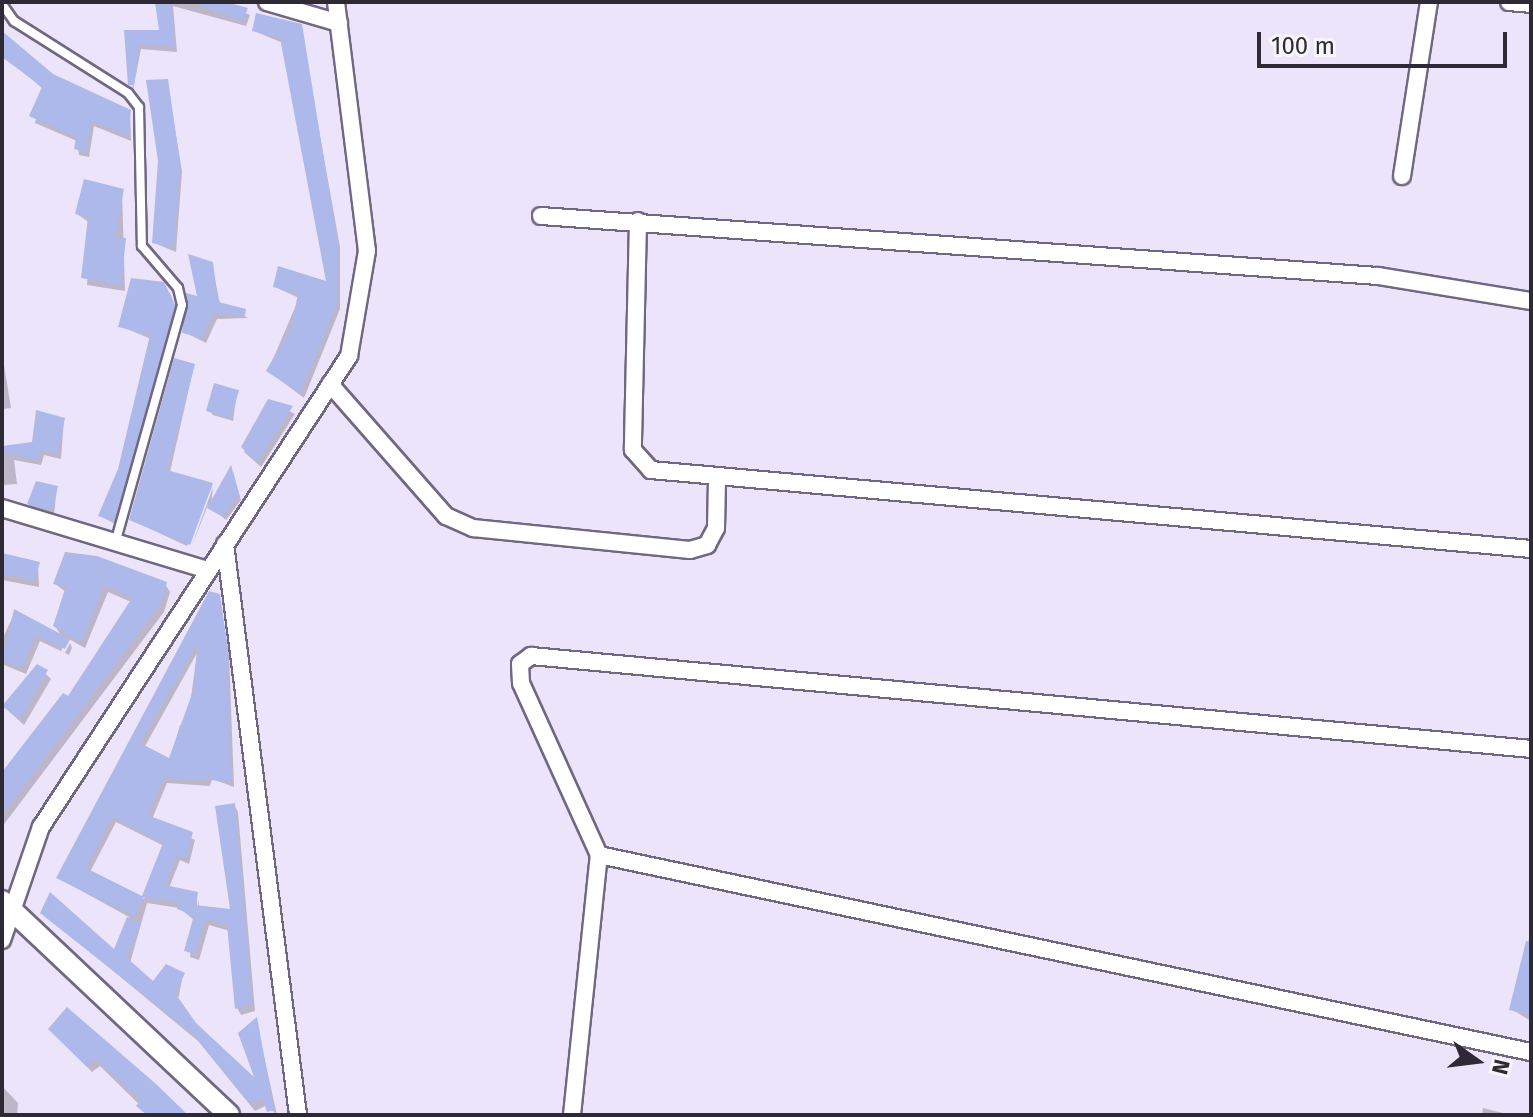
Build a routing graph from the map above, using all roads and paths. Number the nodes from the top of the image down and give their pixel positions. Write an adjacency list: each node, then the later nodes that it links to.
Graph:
1 (267, 2): 7 (street)
2 (336, 2): 7 (street)
3 (1429, 2): 8 (street)
4 (1509, 2): 6 (street)
5 (2, 4): 15 (lane)
6 (1531, 4)
7 (339, 23): 12 (street)
8 (1402, 176)
9 (541, 216): 10 (street)
10 (638, 221): 11 (street); 13 (street)
11 (1531, 301)
12 (330, 384): 13 (street); 16 (street)
13 (717, 481): 17 (street)
14 (2, 508): 15 (street)
15 (116, 540): 18 (street)
16 (225, 544): 18 (street); 25 (street)
17 (1531, 549)
18 (208, 570): 21 (street)
19 (1531, 749): 20 (street)
20 (599, 855): 23 (street); 26 (street)
21 (9, 908): 22 (street); 24 (street)
22 (2, 940)
23 (1531, 1052)
24 (229, 1115)
25 (298, 1115)
26 (572, 1115)

